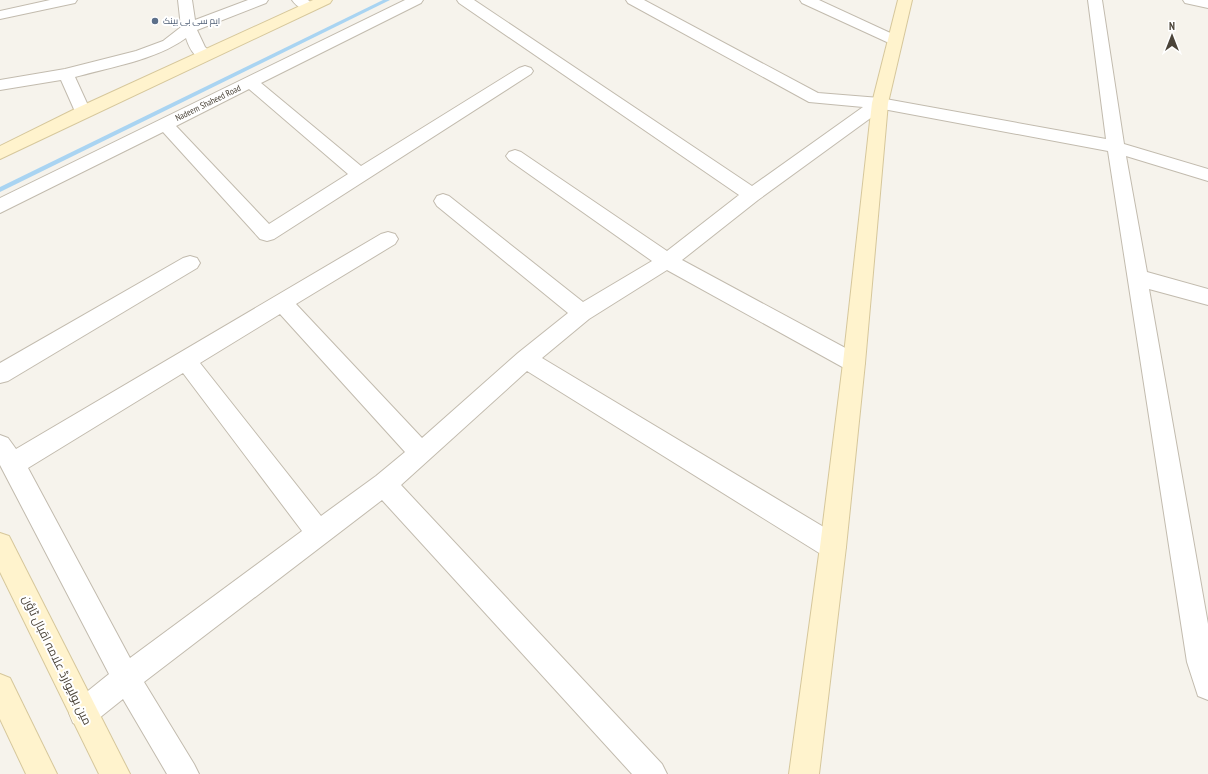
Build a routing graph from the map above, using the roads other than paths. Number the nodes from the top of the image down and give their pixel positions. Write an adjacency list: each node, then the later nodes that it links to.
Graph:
1 (70, 0): 14 (street)
2 (185, 0): 15 (street)
3 (261, 0): 15 (street)
4 (325, 0): 12 (street)
5 (416, 0): 20 (street, Nadeem Shaheed Road)
6 (464, 0): 30 (street)
7 (633, 0): 22 (street)
8 (807, 0): 16 (street)
9 (905, 0): 16 (street)
10 (1095, 0): 25 (street)
11 (1190, 0): 13 (street)
12 (304, 4): 17 (street)
13 (1208, 4)
14 (0, 15)
15 (189, 28): 17 (street); 19 (street)
16 (894, 40): 22 (street)
17 (206, 55): 23 (street)
18 (525, 71): 29 (street)
19 (66, 74): 21 (street); 23 (street)
20 (250, 82): 24 (street, Nadeem Shaheed Road); 29 (street)
21 (0, 85)
22 (880, 103): 25 (street); 30 (street); 42 (street)
23 (83, 112): 26 (street)
24 (165, 124): 29 (street); 32 (street, Nadeem Shaheed Road)
25 (1116, 147): 28 (street); 36 (street)
26 (0, 153)
27 (515, 156): 34 (street)
28 (1208, 175)
29 (361, 176)
30 (752, 195): 34 (street)
31 (443, 201): 39 (street)
32 (0, 206)
33 (388, 239): 38 (street)
34 (667, 261): 39 (street); 42 (street)
35 (190, 263): 43 (street)
36 (1139, 278): 37 (street); 51 (street)
37 (1208, 298)
38 (282, 302): 41 (street); 44 (street)
39 (582, 313): 40 (street)
40 (526, 359): 44 (street); 49 (street)
41 (184, 360): 45 (street); 47 (street)
42 (854, 363): 49 (street)
43 (0, 374)
44 (421, 453): 46 (street)
45 (6, 454): 50 (street)
46 (384, 484): 47 (street); 57 (street)
47 (319, 533): 50 (street)
48 (0, 545): 53 (street, مین بولیوارڈ علامہ اقبال ٹاؤن)
49 (833, 547): 58 (street)
50 (126, 678): 53 (street); 56 (street)
51 (1208, 686)
52 (0, 688): 54 (street)
53 (83, 714): 55 (street, مین بولیوارڈ علامہ اقبال ٹاؤن)
54 (42, 774)
55 (115, 774)
56 (184, 774)
57 (652, 774)
58 (804, 774)

